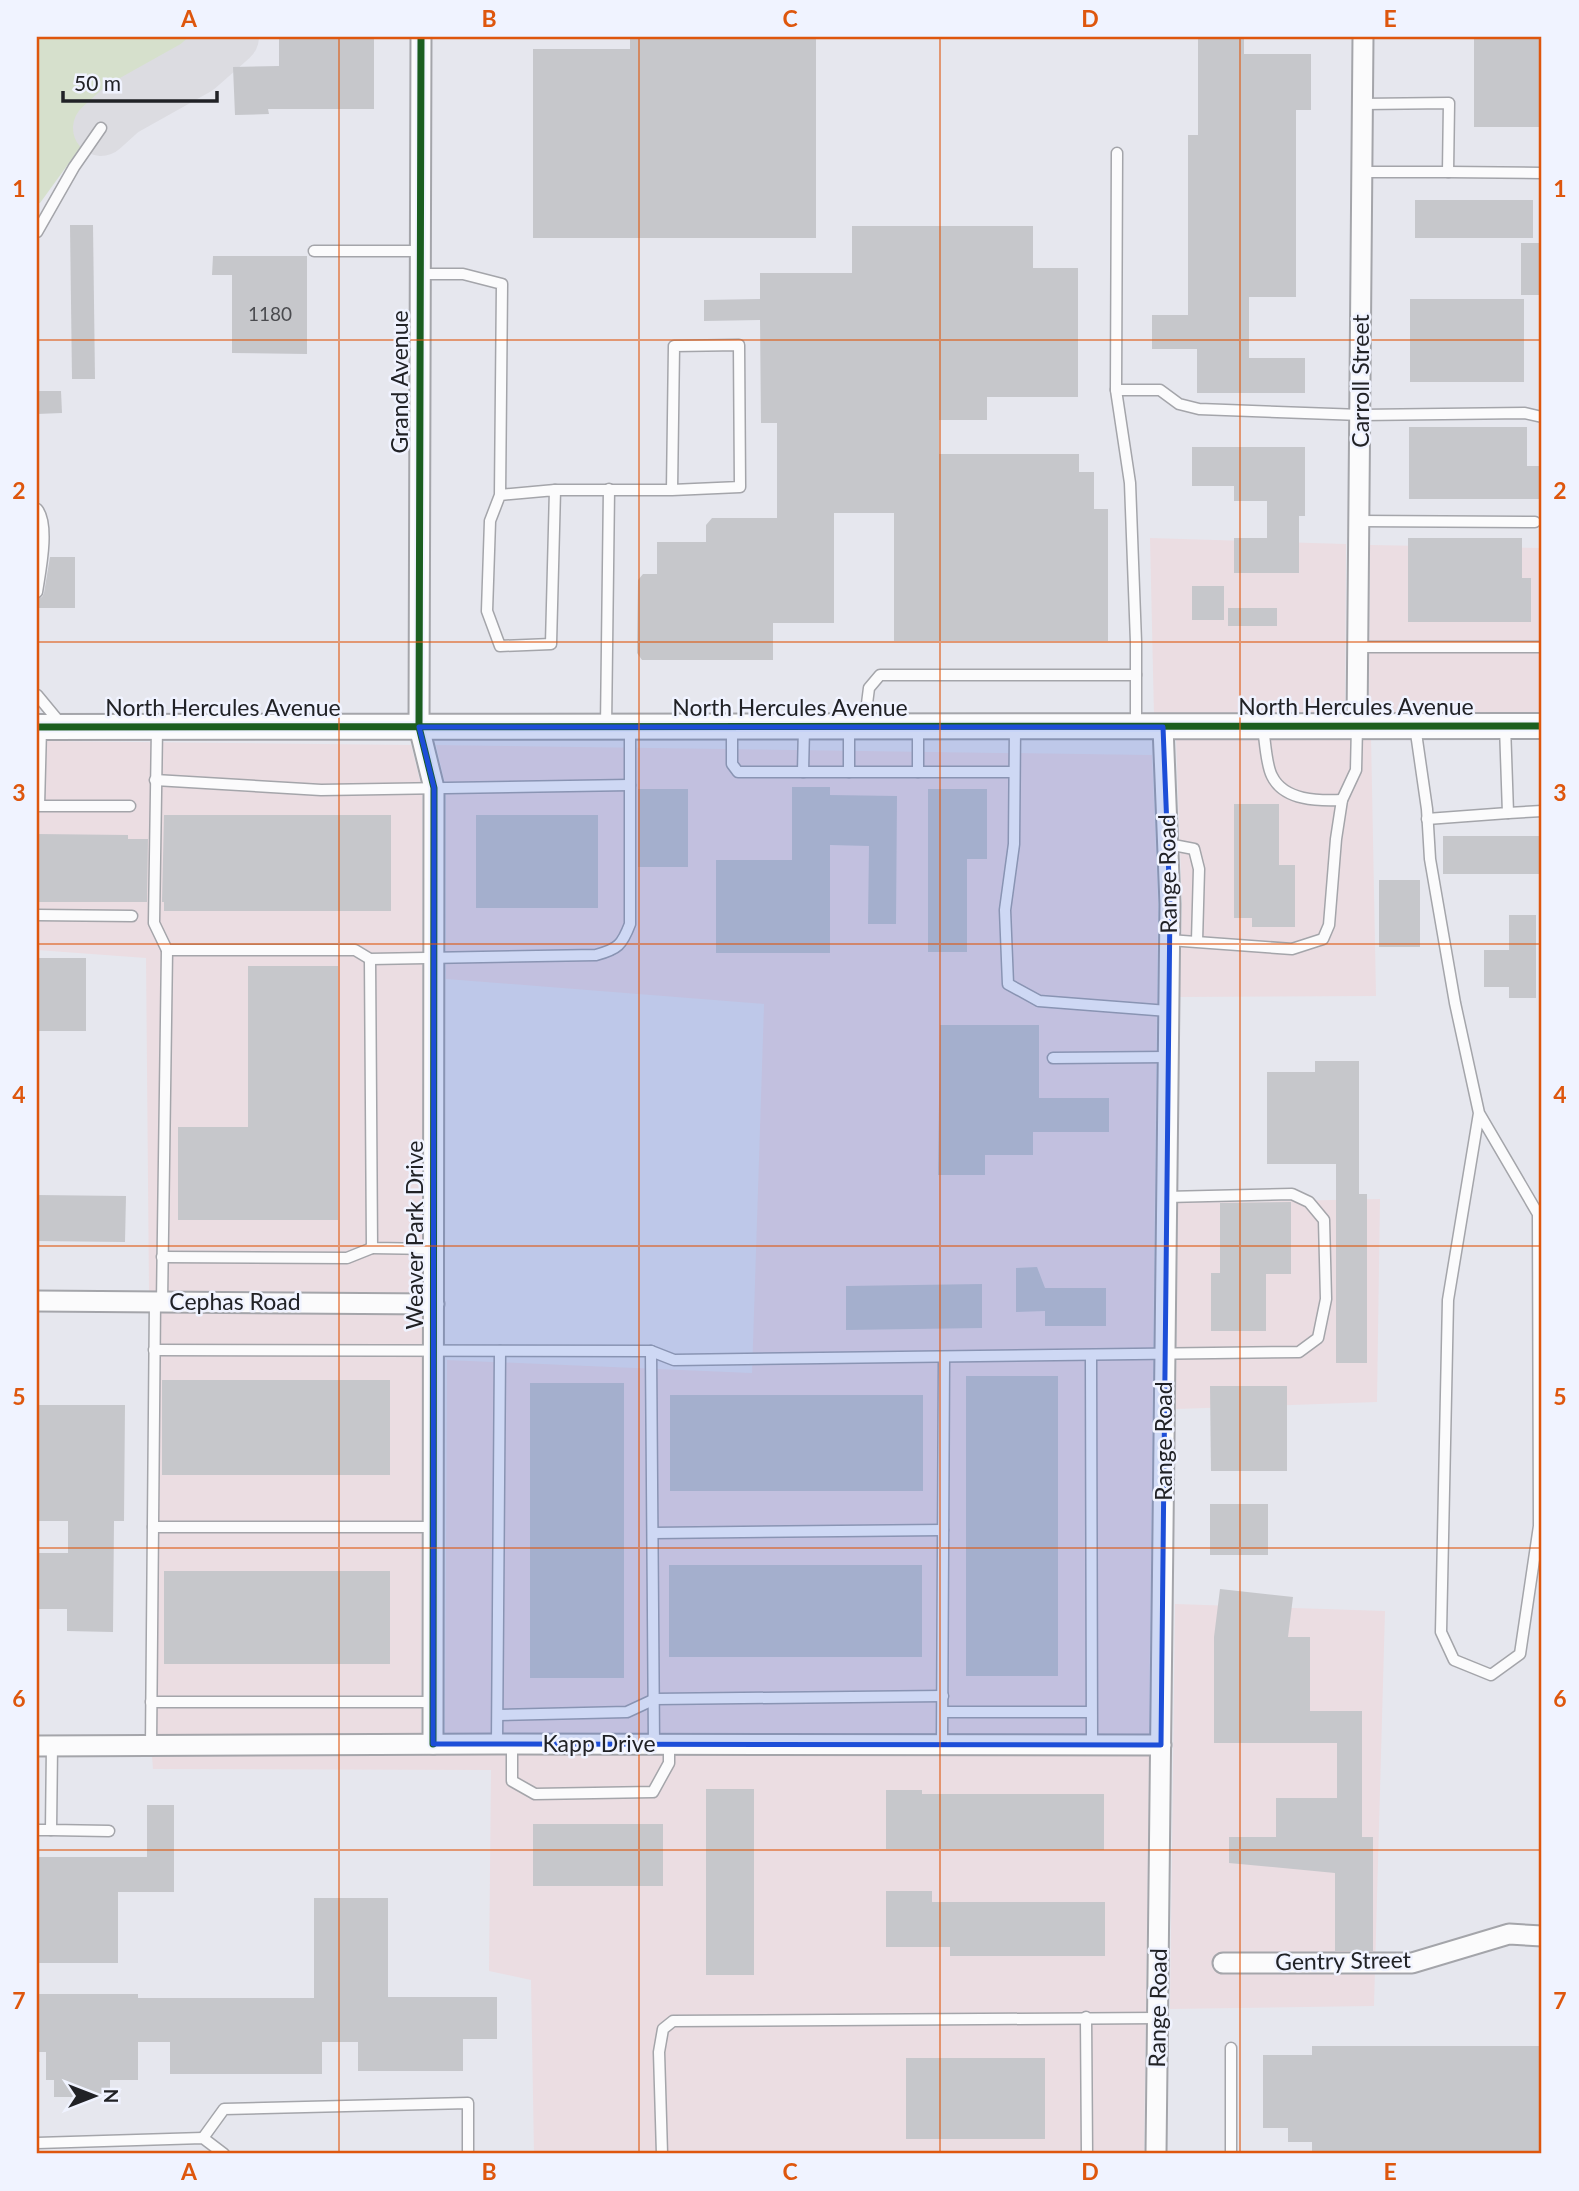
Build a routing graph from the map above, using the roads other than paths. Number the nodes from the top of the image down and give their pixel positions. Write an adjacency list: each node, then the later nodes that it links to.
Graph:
1 (421, 37): 11 (street, Grand Avenue)
2 (1363, 37): 3 (street, Carroll Street)
3 (1362, 104): 6 (street, Carroll Street); 7 (lane)
4 (101, 128): 9 (lane)
5 (1117, 153): 13 (lane)
6 (1361, 172): 7 (lane); 14 (street, Carroll Street)
7 (1448, 172): 8 (lane)
8 (1542, 173)
9 (37, 232)
10 (314, 251): 11 (lane)
11 (419, 251): 12 (street, Grand Avenue)
12 (419, 274): 19 (lane); 35 (street, Grand Avenue)
13 (1116, 390): 14 (lane); 26 (lane)
14 (1362, 415): 15 (lane); 21 (street, Carroll Street)
15 (1542, 417)
16 (609, 489): 17 (lane); 18 (lane); 36 (lane)
17 (555, 490): 19 (lane); 19 (lane)
18 (672, 490): 18 (lane)
19 (500, 495)
20 (37, 509): 23 (lane)
21 (1359, 521): 22 (lane); 25 (street, Carroll Street)
22 (1535, 522)
23 (37, 592)
24 (1542, 647): 25 (lane)
25 (1358, 648): 29 (street, Carroll Street)
26 (1136, 675): 39 (lane); 42 (lane)
27 (37, 695): 33 (lane)
28 (1263, 726): 29 (street, North Hercules Avenue); 43 (street, North Hercules Avenue); 51 (lane)
29 (1357, 726): 30 (street, North Hercules Avenue); 51 (lane)
30 (1415, 726): 31 (street, North Hercules Avenue); 56 (lane)
31 (1505, 726): 32 (street, North Hercules Avenue); 55 (lane)
32 (1542, 726)
33 (47, 727): 34 (street, North Hercules Avenue); 52 (lane)
34 (157, 727): 35 (street, North Hercules Avenue); 48 (lane)
35 (419, 727): 36 (street, North Hercules Avenue); 50 (street, Weaver Park Drive)
36 (618, 727): 37 (street, North Hercules Avenue); 49 (lane)
37 (732, 727): 38 (street, North Hercules Avenue); 44 (lane)
38 (804, 727): 39 (street, North Hercules Avenue); 44 (lane)
39 (856, 727): 40 (street, North Hercules Avenue); 45 (lane)
40 (918, 727): 41 (street, North Hercules Avenue); 46 (lane)
41 (1015, 727): 42 (street, North Hercules Avenue); 47 (lane)
42 (1136, 727): 43 (street, North Hercules Avenue)
43 (1163, 727): 57 (street, Range Road)
44 (803, 772): 45 (lane)
45 (849, 772): 46 (lane)
46 (919, 772): 47 (lane)
47 (1014, 772): 65 (lane)
48 (155, 780): 50 (lane); 62 (lane)
49 (630, 785): 50 (lane); 63 (lane)
50 (434, 788): 63 (street, Weaver Park Drive)
51 (1342, 800): 61 (lane)
52 (38, 806): 53 (lane)
53 (130, 806)
54 (1542, 811): 55 (lane)
55 (1508, 813): 56 (lane)
56 (1427, 819): 68 (lane)
57 (1168, 844): 60 (street, Range Road); 61 (lane)
58 (37, 915): 59 (lane)
59 (132, 916)
60 (1170, 940): 61 (lane); 65 (street, Range Road)
61 (1197, 941)
62 (167, 950): 64 (lane); 72 (lane)
63 (434, 958): 64 (lane); 71 (street, Weaver Park Drive)
64 (370, 959): 70 (lane)
65 (1168, 1011): 66 (street, Range Road)
66 (1167, 1057): 67 (lane); 69 (street, Range Road)
67 (1052, 1058)
68 (1479, 1113): 68 (lane)
69 (1166, 1197): 80 (street, Range Road); 80 (lane)
70 (372, 1248): 71 (lane); 72 (lane)
71 (434, 1249): 75 (street, Weaver Park Drive)
72 (162, 1257): 74 (lane)
73 (37, 1301): 74 (street, Cephas Road)
74 (159, 1302): 75 (street, Cephas Road); 76 (lane)
75 (434, 1304): 79 (street, Weaver Park Drive)
76 (154, 1350): 79 (lane); 84 (lane)
77 (500, 1351): 78 (lane); 79 (lane); 93 (lane)
78 (651, 1351): 82 (lane); 86 (lane)
79 (435, 1352): 83 (street, Weaver Park Drive)
80 (1165, 1354): 81 (lane); 100 (street, Range Road)
81 (1091, 1356): 82 (lane); 92 (lane)
82 (944, 1358): 85 (lane)
83 (434, 1527): 84 (lane); 90 (street, Weaver Park Drive)
84 (153, 1528): 89 (lane)
85 (943, 1530): 86 (lane); 87 (lane)
86 (653, 1533): 88 (lane)
87 (943, 1696): 88 (lane); 91 (lane)
88 (655, 1699): 93 (lane); 96 (lane)
89 (151, 1702): 90 (lane); 98 (lane)
90 (434, 1702): 94 (street, Weaver Park Drive)
91 (943, 1712): 92 (lane); 97 (lane)
92 (1091, 1712): 99 (lane)
93 (498, 1715): 95 (lane)
94 (433, 1744): 95 (street, Kapp Drive); 98 (street, Kapp Drive)
95 (505, 1744): 96 (street, Kapp Drive); 96 (lane)
96 (662, 1744): 97 (street, Kapp Drive)
97 (942, 1744): 99 (street, Kapp Drive)
98 (150, 1745): 101 (street, Kapp Drive)
99 (1092, 1745): 100 (street, Kapp Drive)
100 (1161, 1745): 108 (street, Range Road)
101 (44, 1746): 103 (lane)
102 (37, 1830): 103 (lane)
103 (51, 1830): 104 (lane)
104 (109, 1831)
105 (1542, 1936): 106 (street, Gentry Street)
106 (1223, 1964)
107 (1086, 2017): 108 (lane); 114 (lane); 115 (lane)
108 (1158, 2018): 116 (street, Range Road)
109 (1231, 2048): 117 (lane)
110 (203, 2138): 111 (lane); 112 (lane); 113 (lane)
111 (37, 2143)
112 (224, 2154)
113 (468, 2154)
114 (662, 2154)
115 (1087, 2154)
116 (1156, 2154)
117 (1231, 2154)

